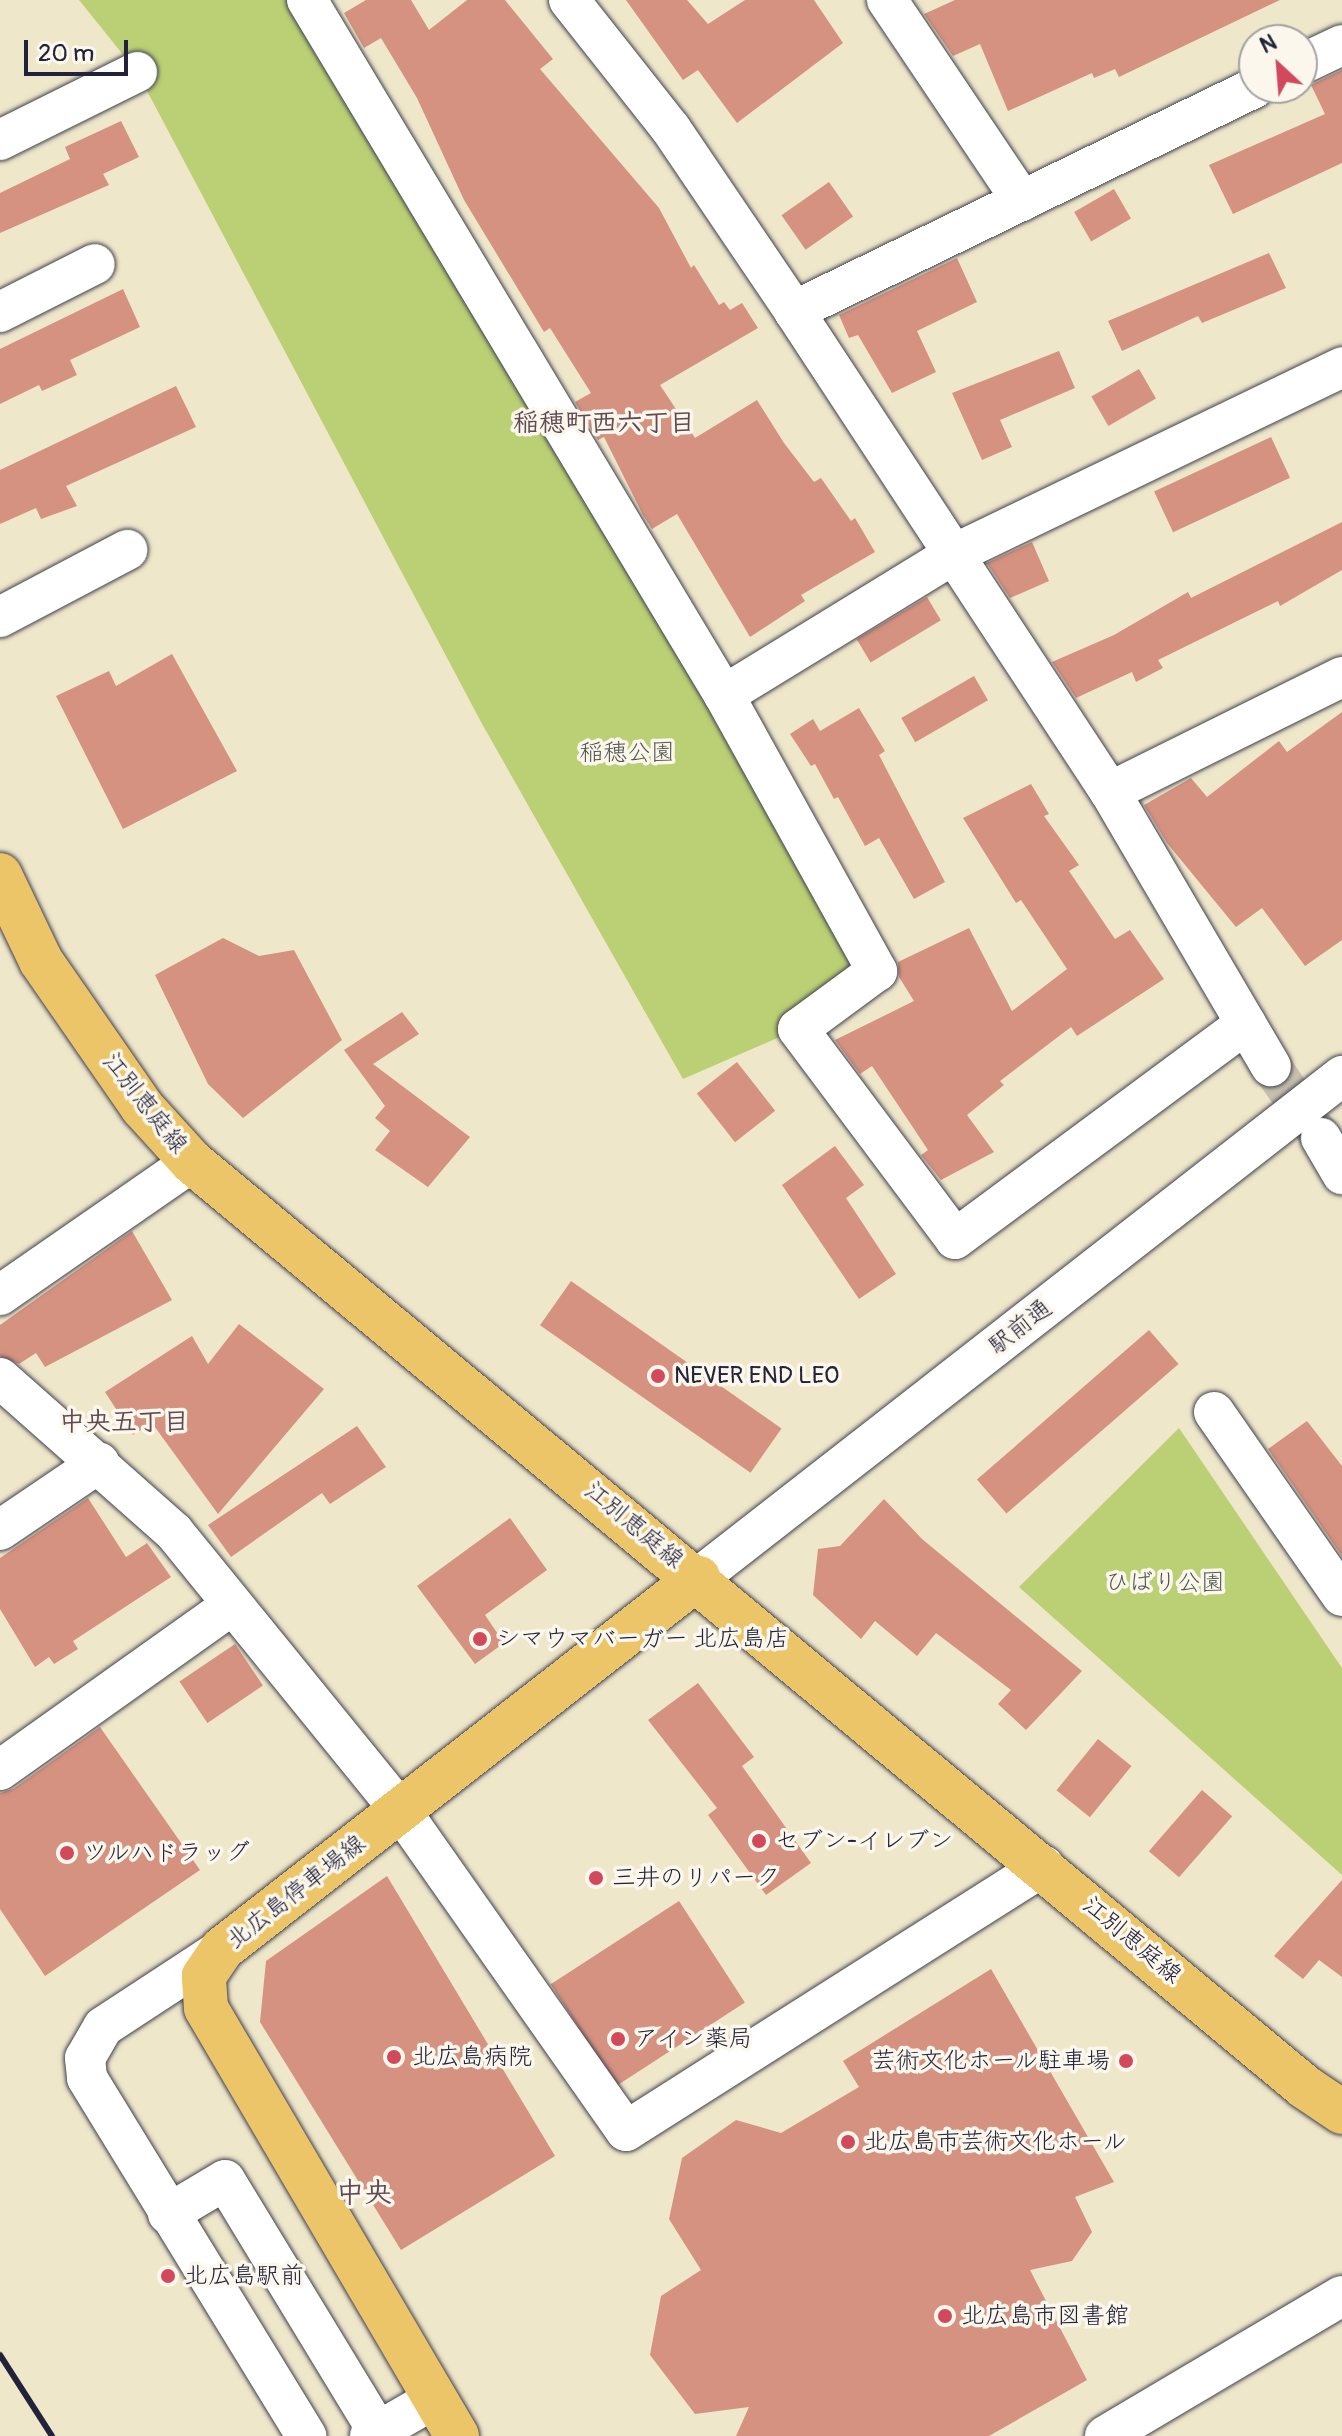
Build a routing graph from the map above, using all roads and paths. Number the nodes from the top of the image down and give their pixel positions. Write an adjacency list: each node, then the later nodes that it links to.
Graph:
1 (569, 0): 11 (street)
2 (317, 4): 18 (street)
3 (902, 4): 9 (street)
4 (1342, 45): 5 (street)
5 (1318, 56)
6 (137, 72): 8 (street)
7 (1238, 96): 9 (street)
8 (0, 140)
9 (1022, 201): 11 (street)
10 (95, 264): 12 (street)
11 (794, 311): 15 (street)
12 (0, 312)
13 (1342, 367): 15 (street)
14 (127, 550): 16 (street)
15 (954, 554): 18 (street); 19 (street)
16 (0, 617)
17 (1342, 677): 19 (street)
18 (724, 695): 21 (street)
19 (1110, 792): 21 (street)
20 (0, 875): 25 (main road, 江別恵庭線)
21 (1246, 1024): 22 (street)
22 (1271, 1066)
23 (1342, 1076): 32 (street, 駅前通)
24 (1321, 1138): 26 (street)
25 (192, 1162): 27 (street); 32 (main road, 江別恵庭線)
26 (1342, 1174)
27 (0, 1295)
28 (0, 1378): 30 (street)
29 (1214, 1412): 33 (street)
30 (99, 1463): 31 (street); 34 (street)
31 (0, 1530)
32 (698, 1578): 36 (main road, 北広島停車場線); 37 (main road, 江別恵庭線)
33 (1342, 1596)
34 (231, 1606): 35 (street); 36 (street)
35 (0, 1770)
36 (401, 1811): 37 (street); 38 (main road, 北広島停車場線)
37 (1044, 1866): 39 (main road, 江別恵庭線)
38 (222, 1949): 40 (street); 42 (main road, 北広島停車場線)
39 (1342, 2112)
40 (168, 2214): 43 (street); 44 (street)
41 (1342, 2296): 46 (street)
42 (434, 2399): 43 (street); 45 (main road, 北広島停車場線)
43 (374, 2434)
44 (306, 2436)
45 (457, 2436)
46 (1105, 2436)

